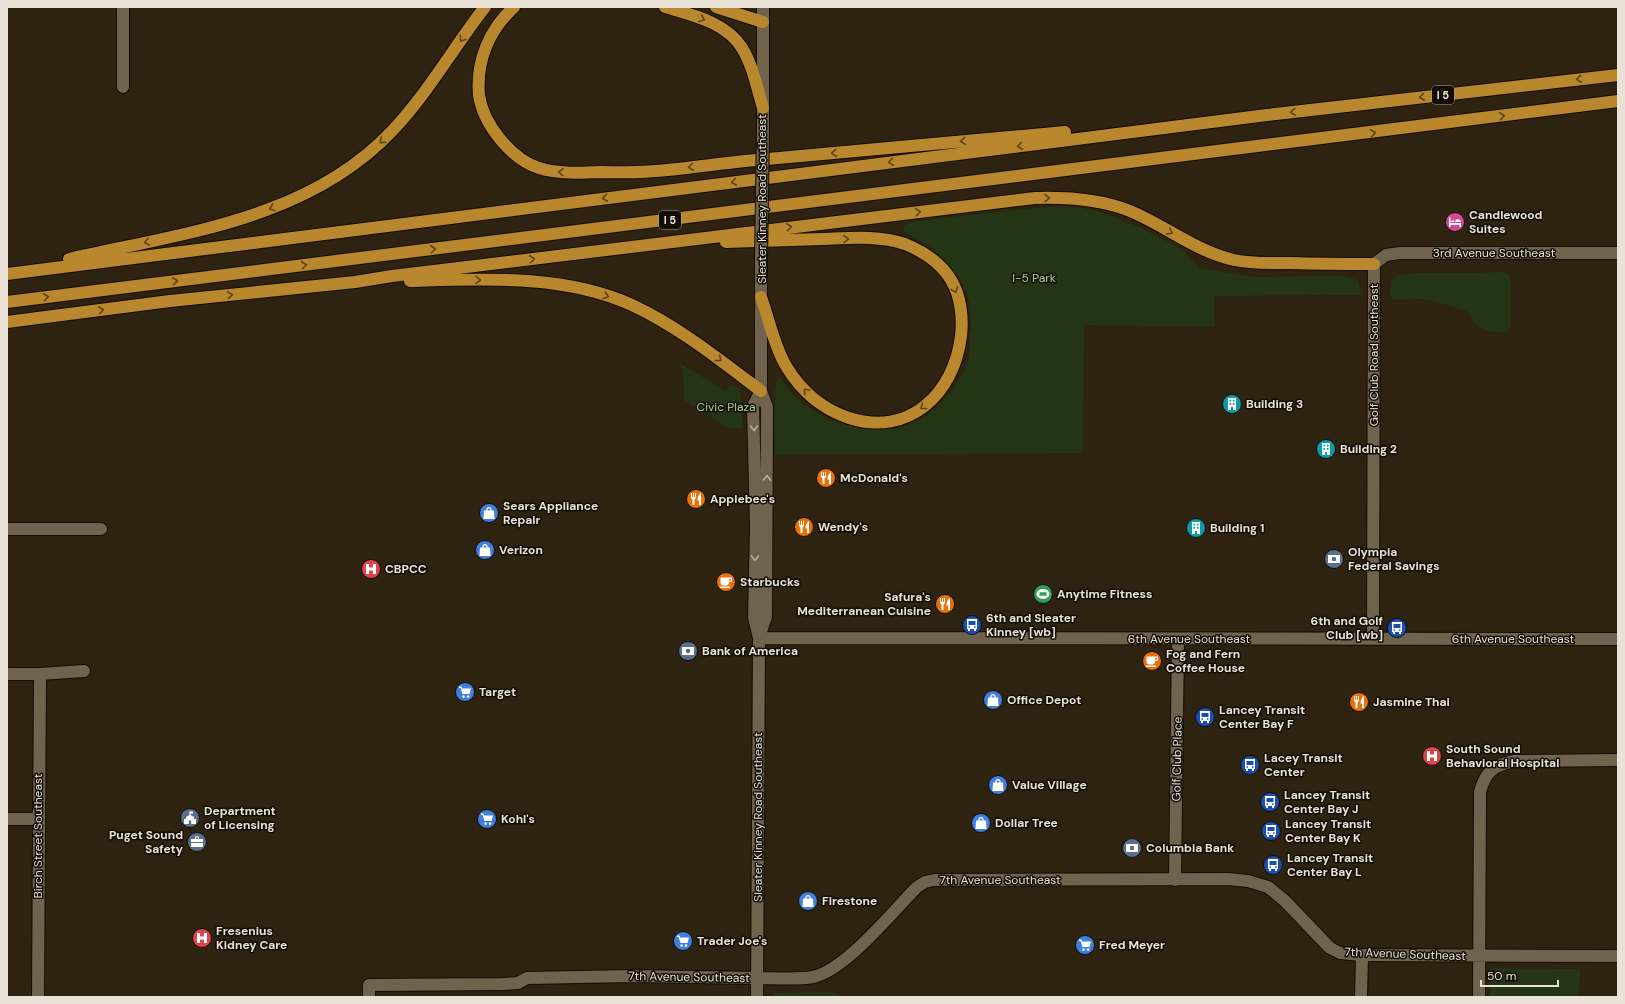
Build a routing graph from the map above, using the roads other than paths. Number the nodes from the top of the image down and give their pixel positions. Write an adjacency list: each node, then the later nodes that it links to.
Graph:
1 (123, 7): 9 (street)
2 (485, 7): 16 (highway, one-way to 16)
3 (514, 7): 12 (highway, one-way to 3)
4 (665, 7): 11 (highway, one-way to 11)
5 (716, 7): 7 (highway)
6 (763, 7): 7 (street, Sleater Kinney Road Southeast)
7 (763, 22): 11 (street, Sleater Kinney Road Southeast)
8 (1618, 75): 12 (highway, I 5, one-way to 12)
9 (123, 87)
10 (1618, 101): 19 (highway, I 5, one-way to 10)
11 (763, 108): 18 (street, Sleater Kinney Road Southeast, bridge)
12 (1267, 115): 16 (highway, I 5, one-way to 16)
13 (653, 245): 15 (highway, one-way to 15); 17 (highway, one-way to 13); 18 (highway, one-way to 18)
14 (1618, 253): 15 (street, 3rd Avenue Southeast)
15 (1374, 264): 26 (street, Golf Club Road Southeast)
16 (7, 274)
17 (355, 282): 20 (highway, one-way to 17); 21 (highway, one-way to 21)
18 (761, 296): 21 (street, Sleater Kinney Road Southeast)
19 (7, 302)
20 (7, 322)
21 (761, 391): 24 (street, Sleater Kinney Road Southeast, one-way to 21); 24 (street, Sleater Kinney Road Southeast, one-way to 24)
22 (7, 528): 23 (street)
23 (101, 528)
24 (759, 638): 25 (street, 6th Avenue Southeast); 38 (street, Sleater Kinney Road Southeast)
25 (1178, 639): 26 (street, 6th Avenue Southeast); 34 (street, Golf Club Place)
26 (1373, 639): 27 (street, 6th Avenue Southeast)
27 (1618, 639)
28 (84, 671): 30 (street)
29 (7, 674): 30 (street)
30 (40, 674): 33 (street, Birch Street Southeast)
31 (1618, 760): 36 (street)
32 (7, 819): 33 (street)
33 (38, 819): 40 (street, Birch Street Southeast)
34 (1175, 880): 35 (street, 7th Avenue Southeast); 38 (street, 7th Avenue Southeast)
35 (1362, 955): 36 (street, 7th Avenue Southeast); 42 (street)
36 (1479, 956): 37 (street, 7th Avenue Southeast); 43 (street)
37 (1618, 956)
38 (757, 978): 39 (street, 7th Avenue Southeast); 41 (street, Sleater Kinney Road Southeast)
39 (369, 991)
40 (38, 997)
41 (757, 997)
42 (1361, 997)
43 (1479, 997)

